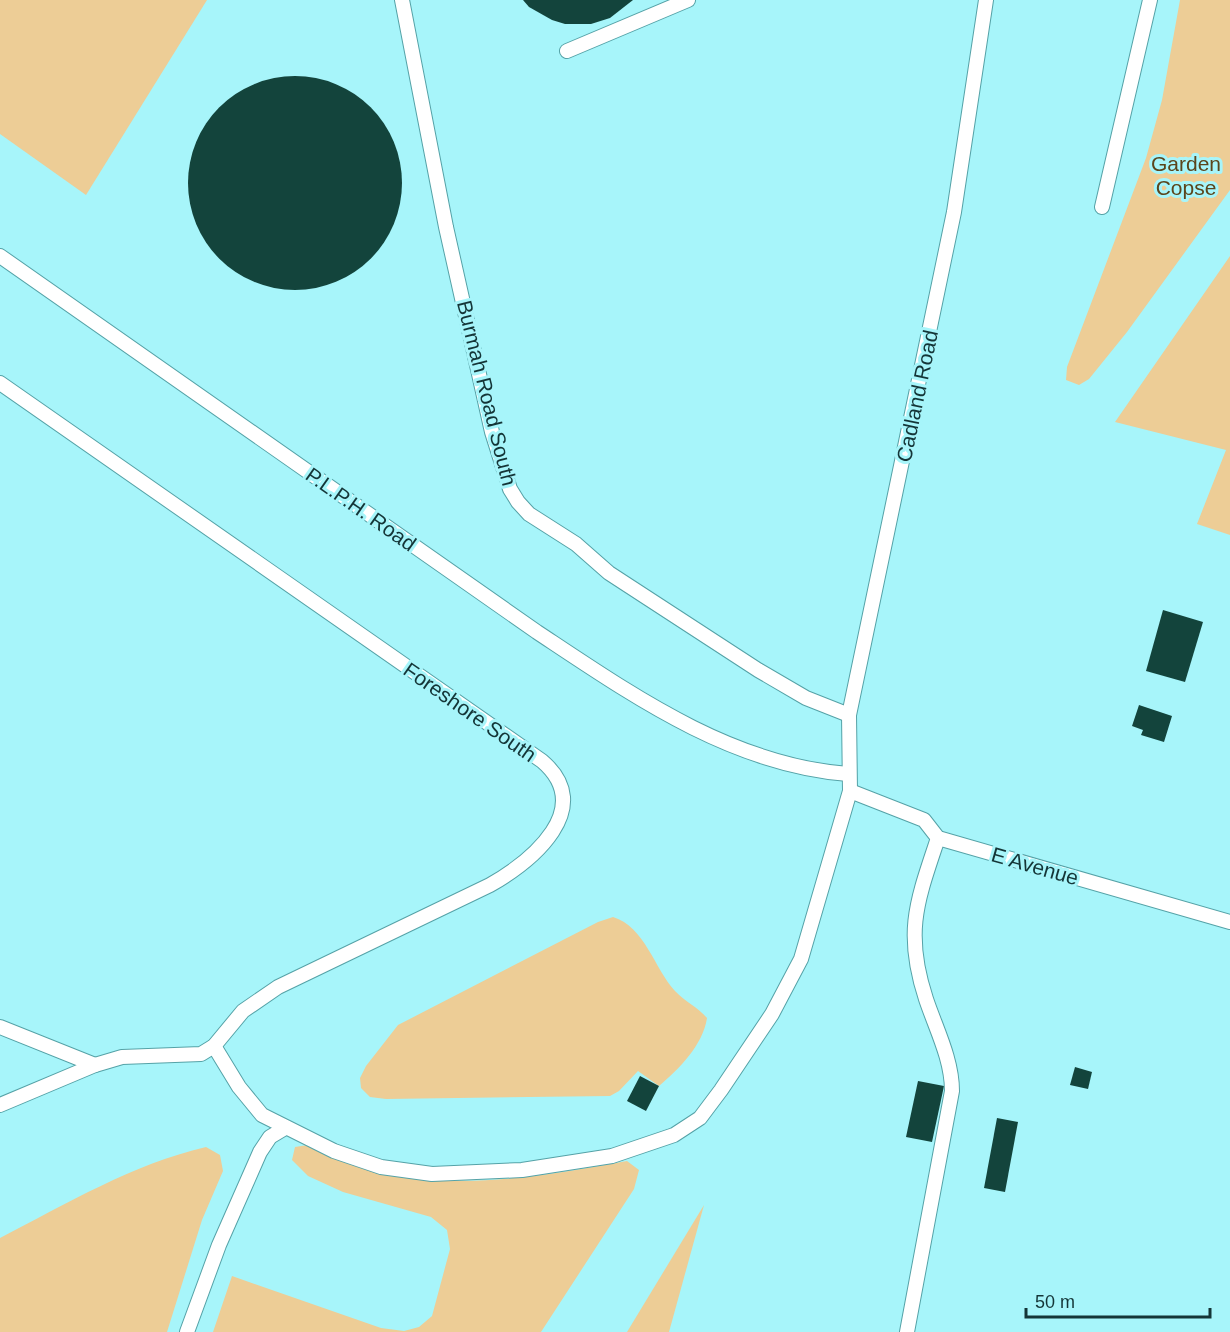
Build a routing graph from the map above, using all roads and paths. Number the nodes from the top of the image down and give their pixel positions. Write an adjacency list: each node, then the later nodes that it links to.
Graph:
1 (402, 0): 9 (lane, Burmah Road South)
2 (688, 0): 5 (lane)
3 (986, 0): 9 (lane, Cadland Road)
4 (1150, 0): 6 (lane)
5 (567, 51)
6 (1102, 207)
7 (0, 256): 10 (lane, P.L.P.H. Road)
8 (0, 383): 15 (lane, Foreshore South)
9 (849, 715): 10 (lane, Cadland Road)
10 (848, 774): 11 (lane, Cadland Road)
11 (850, 791): 12 (lane, E Avenue); 18 (lane)
12 (938, 838): 13 (lane, E Avenue); 20 (lane)
13 (1230, 922)
14 (0, 1027): 16 (lane)
15 (214, 1046): 16 (lane); 18 (lane)
16 (95, 1065): 17 (lane)
17 (0, 1105)
18 (285, 1128): 19 (lane)
19 (187, 1332)
20 (907, 1332)

